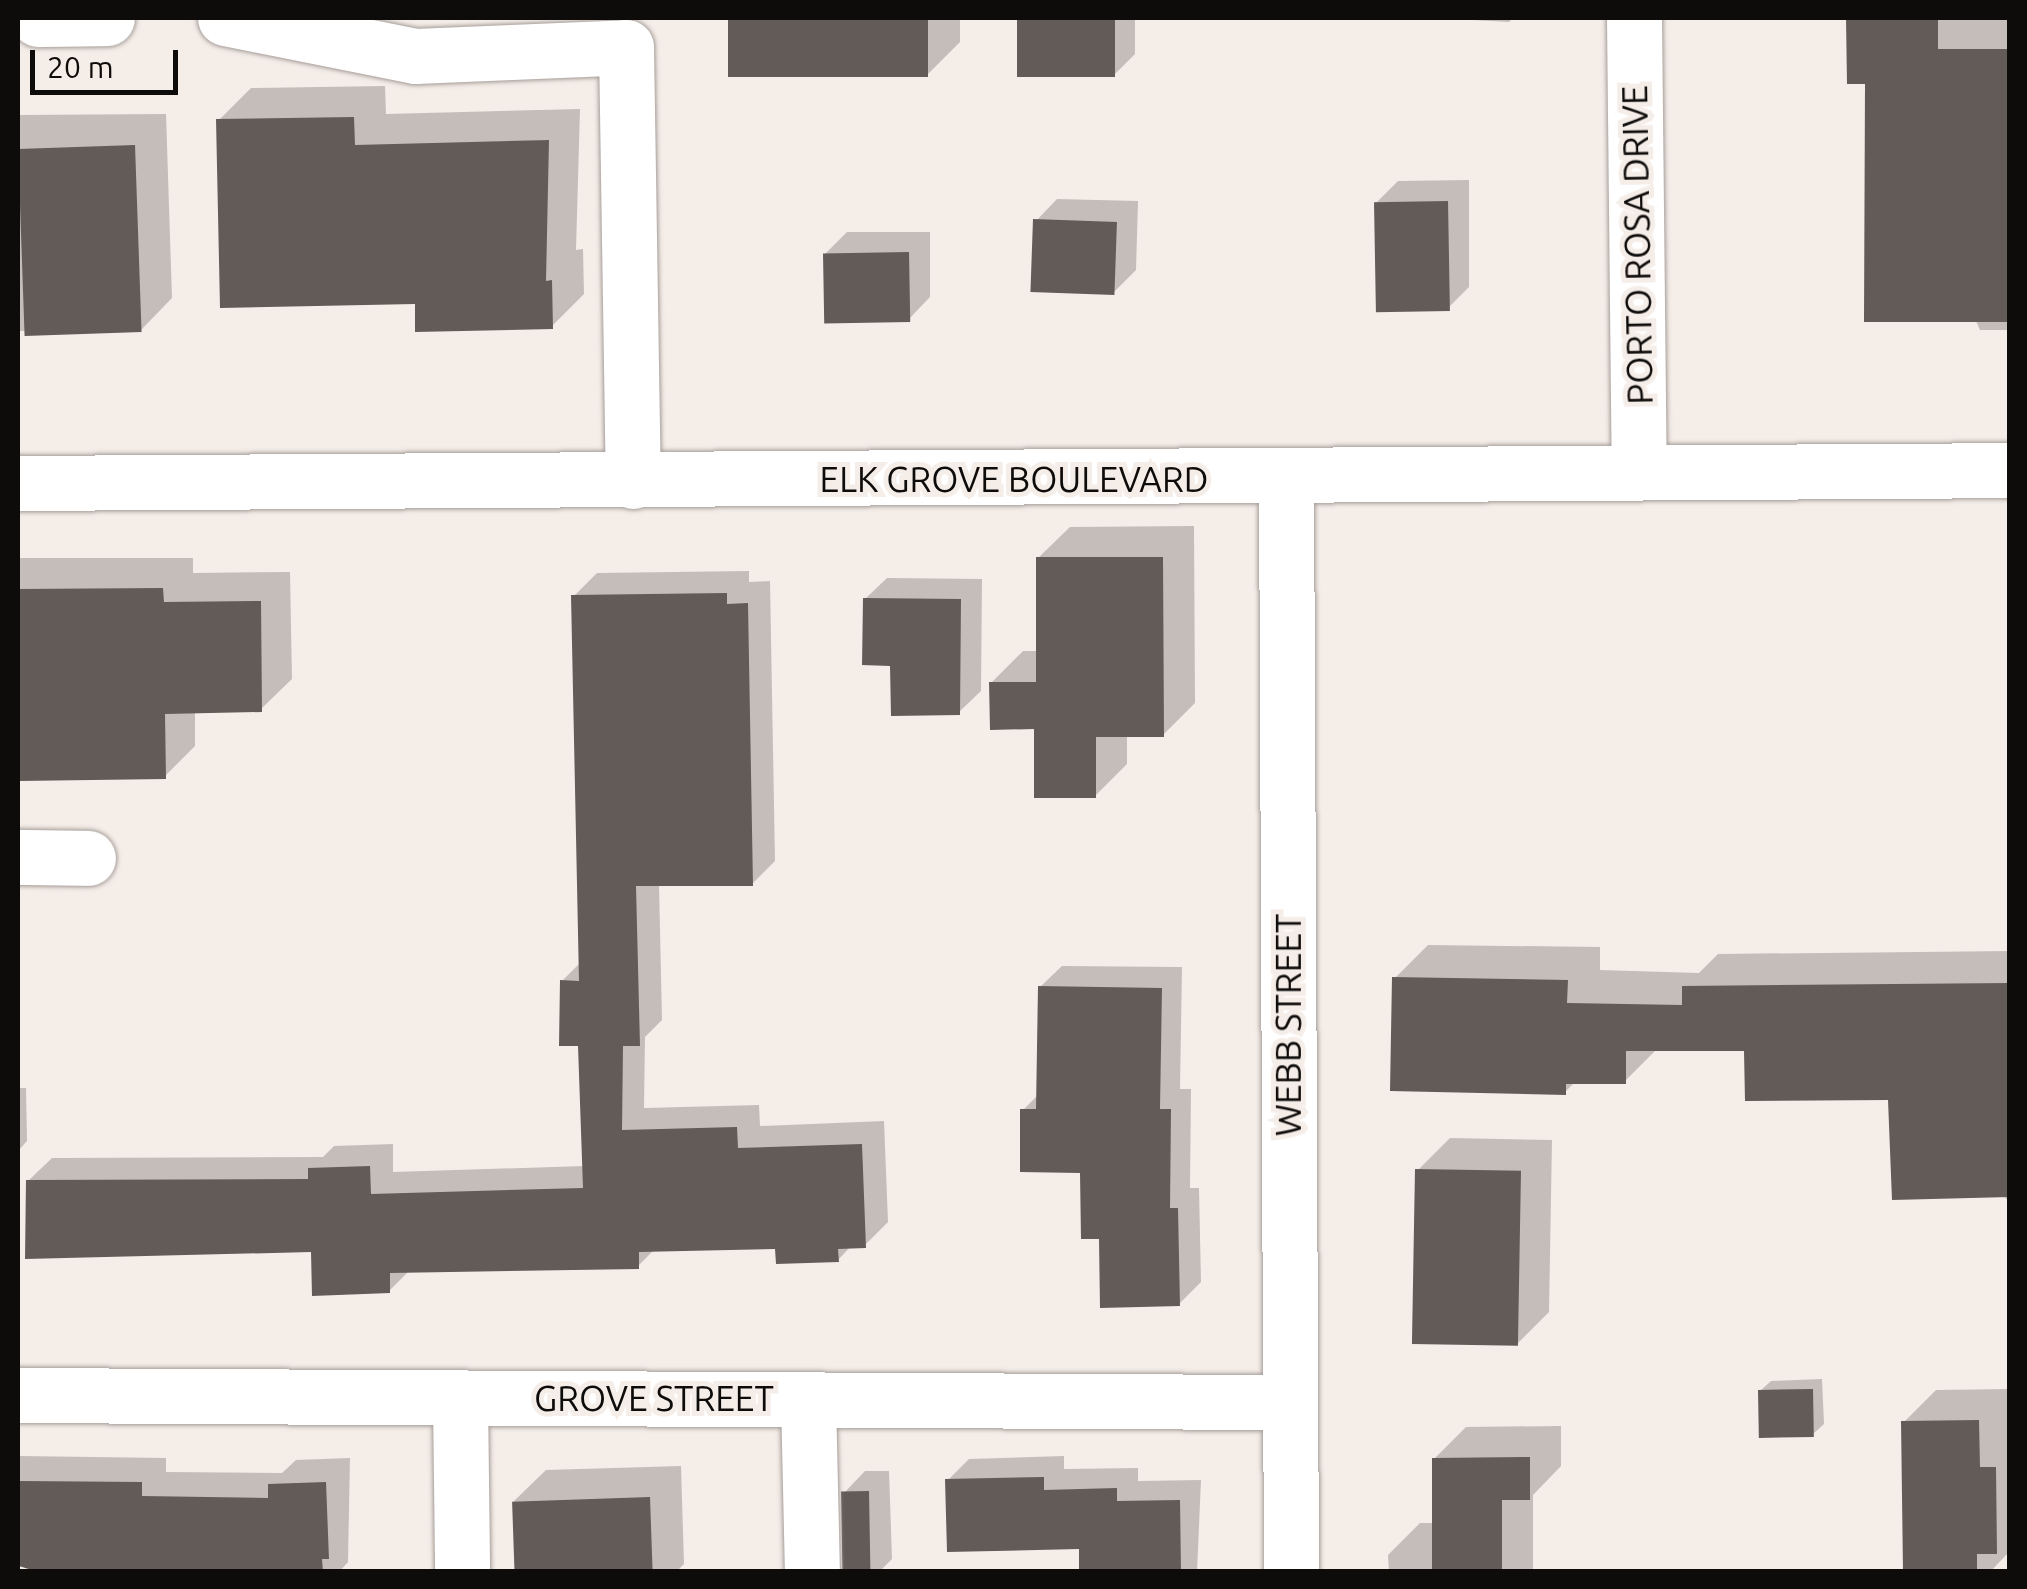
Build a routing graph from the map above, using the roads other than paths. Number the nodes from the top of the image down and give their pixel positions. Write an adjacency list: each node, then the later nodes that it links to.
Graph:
1 (107, 18): 4 (street)
2 (225, 18): 8 (street)
3 (1634, 18): 6 (street, PORTO ROSA DRIVE)
4 (38, 20)
5 (2010, 470): 6 (street, ELK GROVE BOULEVARD)
6 (1639, 472): 7 (street, ELK GROVE BOULEVARD)
7 (1286, 478): 8 (street, ELK GROVE BOULEVARD); 15 (street, WEBB STREET)
8 (633, 481): 9 (street, ELK GROVE BOULEVARD)
9 (18, 483)
10 (18, 856): 11 (street)
11 (88, 858)
12 (18, 1395): 13 (street, GROVE STREET)
13 (460, 1398): 14 (street, GROVE STREET); 16 (street)
14 (808, 1399): 15 (street, GROVE STREET); 17 (street)
15 (1290, 1402): 18 (street, WEBB STREET)
16 (462, 1572)
17 (812, 1572)
18 (1291, 1572)

